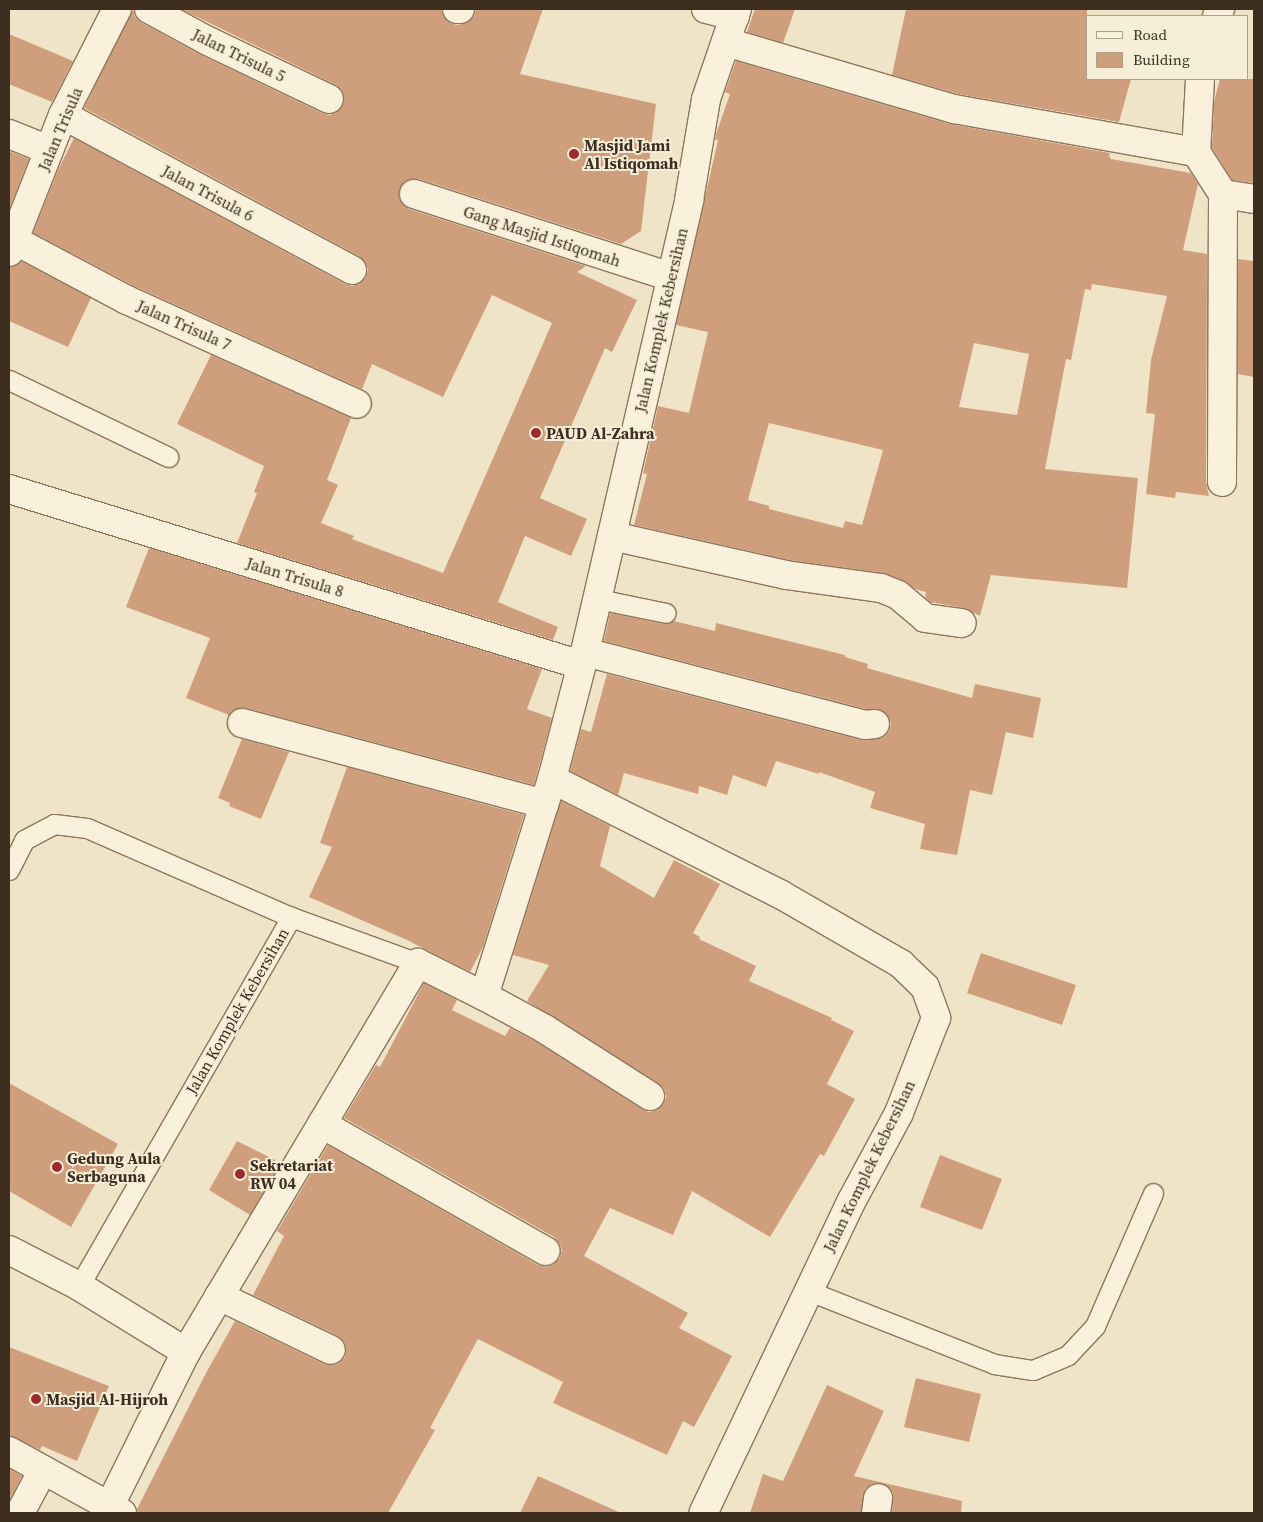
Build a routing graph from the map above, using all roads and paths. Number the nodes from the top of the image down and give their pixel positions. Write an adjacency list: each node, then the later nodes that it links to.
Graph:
1 (149, 9): 7 (street, Jalan Trisula 5)
2 (706, 9): 4 (street)
3 (109, 12): 8 (street, Jalan Trisula)
4 (736, 12): 5 (street, Jalan Komplek Kebersihan)
5 (726, 42): 11 (street); 17 (street, Jalan Komplek Kebersihan)
6 (1200, 80): 11 (street)
7 (329, 99)
8 (63, 115): 10 (street, Jalan Trisula); 16 (street, Jalan Trisula 6)
9 (9, 134): 10 (street)
10 (49, 150): 15 (street, Jalan Trisula)
11 (1196, 152): 13 (street)
12 (414, 194): 17 (street, Gang Masjid Istiqomah)
13 (1223, 194): 14 (street); 21 (street)
14 (1254, 200)
15 (11, 246): 19 (street, Jalan Trisula 7)
16 (352, 270)
17 (671, 277): 23 (street, Jalan Komplek Kebersihan)
18 (9, 380): 20 (lane)
19 (357, 404)
20 (168, 457)
21 (1222, 482)
22 (9, 489): 27 (street, Jalan Trisula 8)
23 (612, 536): 24 (street, Jalan Komplek Kebersihan); 26 (street)
24 (598, 599): 25 (lane); 27 (street, Jalan Komplek Kebersihan)
25 (666, 613)
26 (962, 623)
27 (583, 658): 29 (street, Jalan Trisula 8); 30 (street, Jalan Komplek Kebersihan)
28 (242, 723): 31 (street)
29 (875, 724)
30 (552, 778): 31 (street, Jalan Komplek Kebersihan); 42 (street, Jalan Komplek Kebersihan)
31 (544, 804): 35 (street, Jalan Komplek Kebersihan)
32 (9, 869): 33 (lane)
33 (291, 917): 34 (lane, Jalan Komplek Kebersihan); 41 (lane, Jalan Komplek Kebersihan)
34 (418, 963): 35 (street, Jalan Komplek Kebersihan); 37 (street)
35 (484, 996): 36 (street, Jalan Komplek Kebersihan)
36 (650, 1096)
37 (322, 1124): 40 (street); 43 (street)
38 (1153, 1194): 42 (lane)
39 (9, 1250): 41 (street)
40 (546, 1251)
41 (79, 1286): 45 (street)
42 (809, 1290): 50 (street, Jalan Komplek Kebersihan)
43 (220, 1296): 44 (street); 45 (street)
44 (330, 1350)
45 (186, 1352): 48 (street)
46 (9, 1451): 47 (street)
47 (43, 1470): 48 (street); 49 (street)
48 (113, 1511)
49 (20, 1513)
50 (703, 1513)

